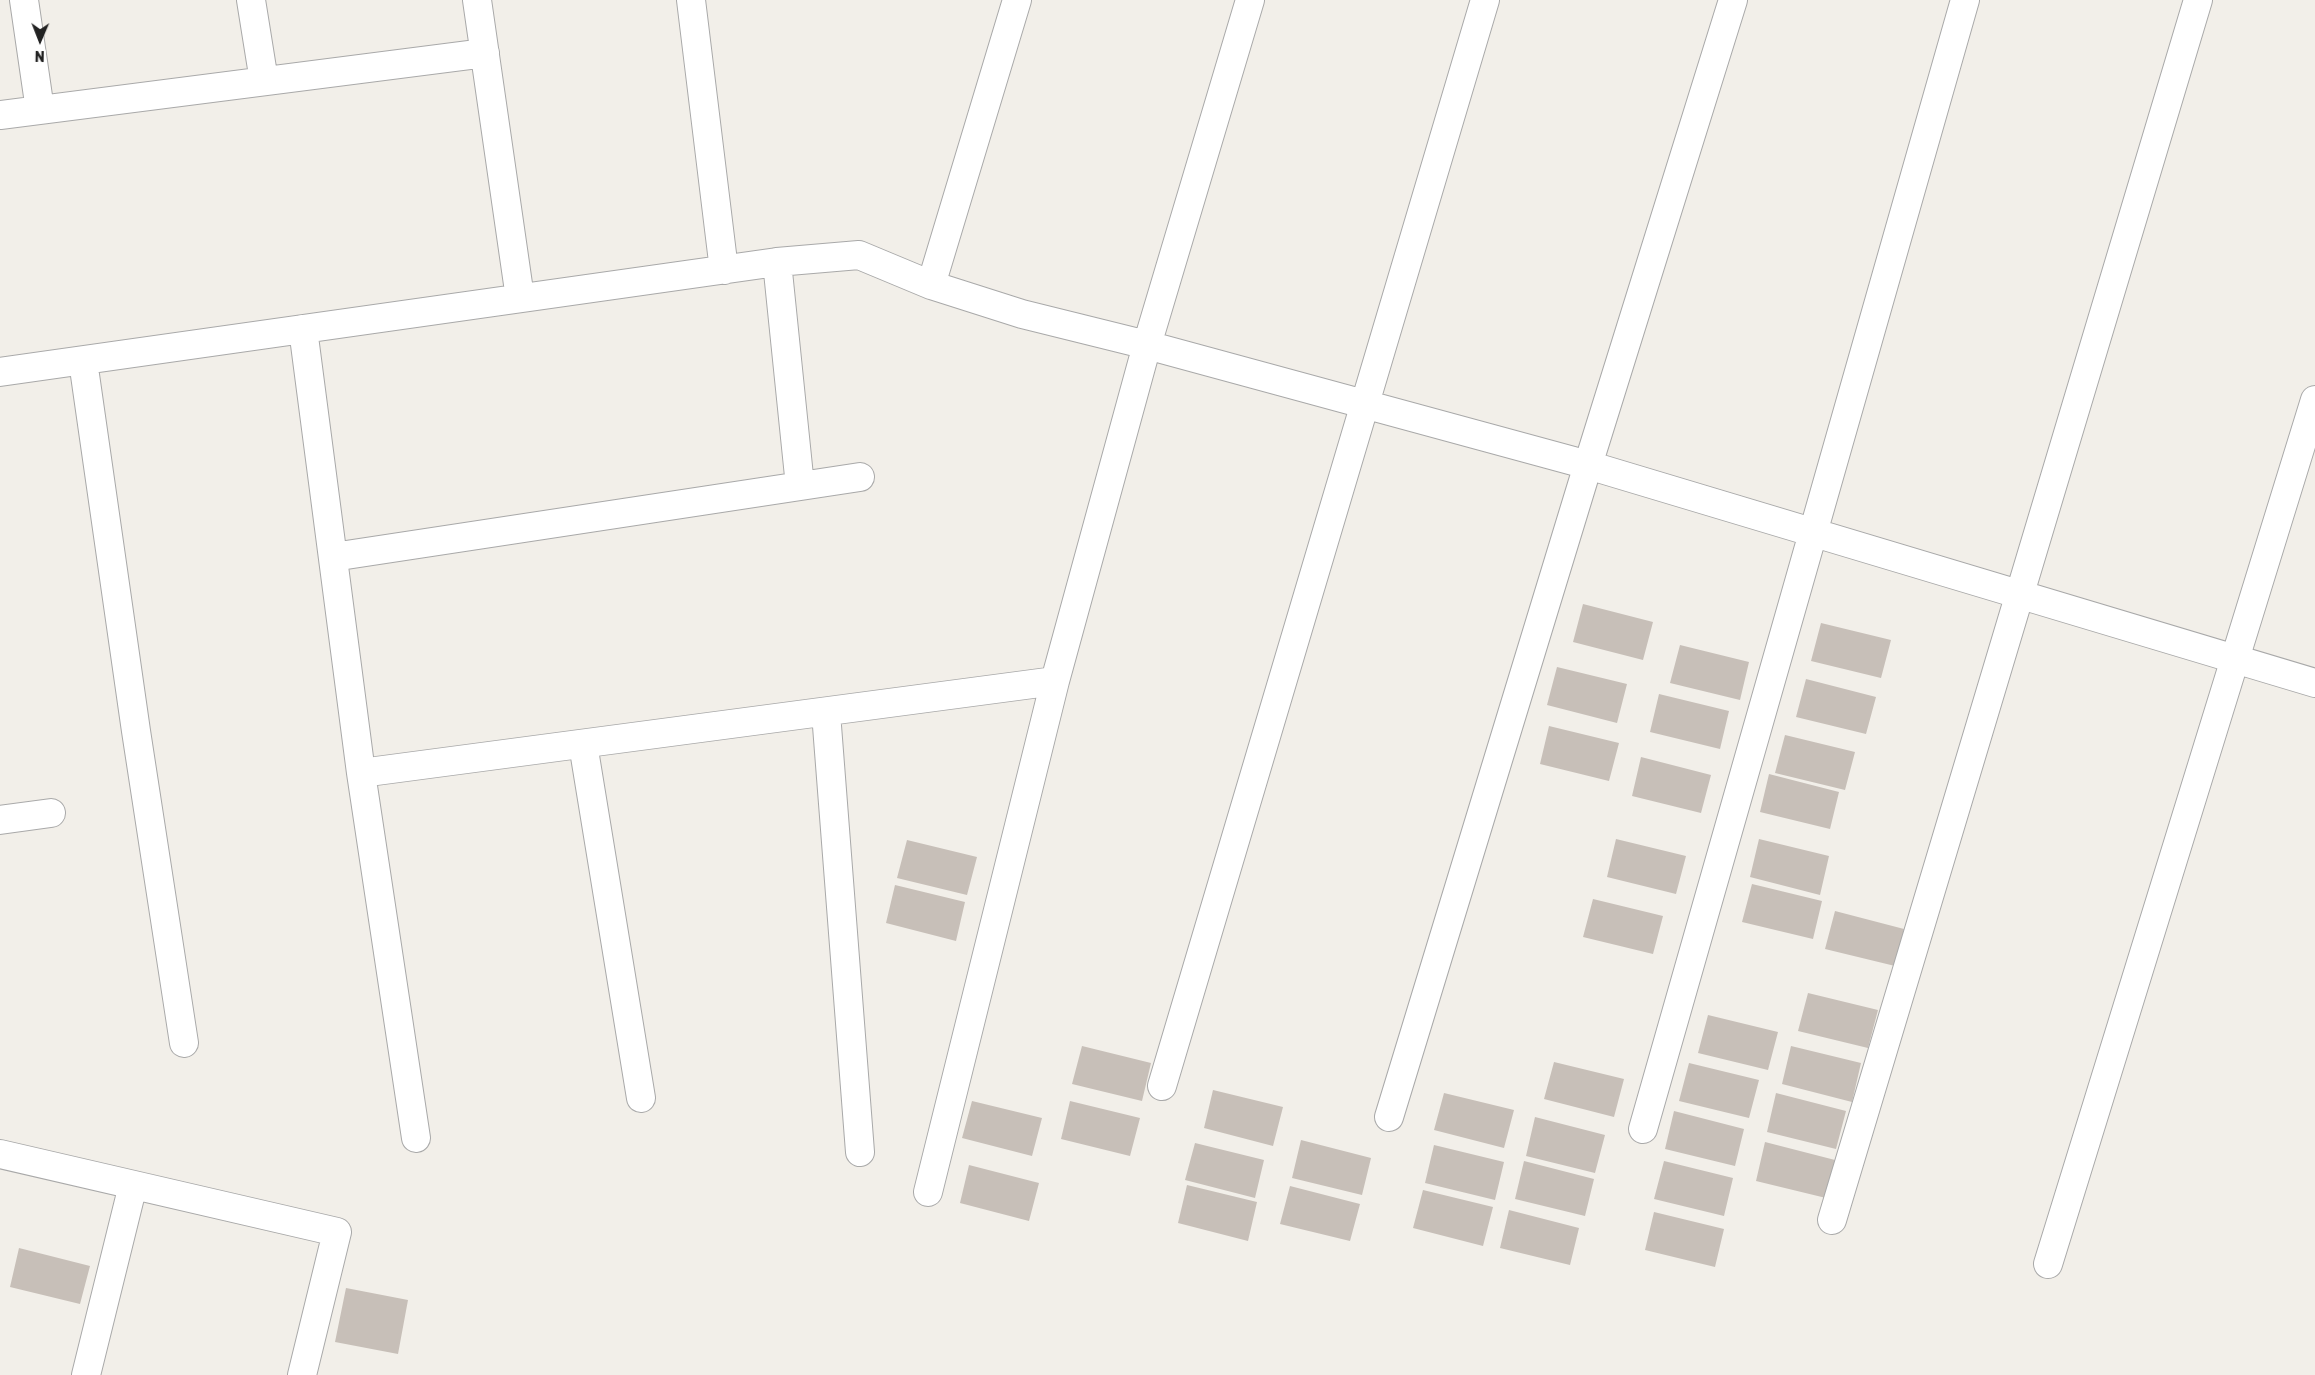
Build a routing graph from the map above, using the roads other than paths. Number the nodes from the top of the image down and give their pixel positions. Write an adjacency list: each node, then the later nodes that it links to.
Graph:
1 (24, 0): 13 (street)
2 (251, 0): 12 (street)
3 (477, 0): 11 (street)
4 (691, 0): 16 (street)
5 (1017, 0): 17 (street)
6 (1250, 0): 20 (street)
7 (1485, 0): 24 (street)
8 (1733, 0): 25 (street)
9 (1965, 0): 28 (street)
10 (2198, 0): 30 (street)
11 (485, 53): 12 (street); 18 (street)
12 (264, 81): 13 (street)
13 (40, 110): 14 (street)
14 (0, 115)
15 (777, 262): 16 (street); 17 (street); 27 (street)
16 (724, 270): 18 (street)
17 (931, 285): 20 (street)
18 (520, 298): 19 (street)
19 (303, 329): 21 (street); 29 (street)
20 (1147, 345): 24 (street); 32 (street)
21 (83, 361): 22 (street); 39 (street)
22 (0, 372)
23 (2315, 400): 31 (street)
24 (1364, 405): 25 (street); 40 (street)
25 (1588, 465): 28 (street); 42 (street)
26 (860, 477): 27 (street)
27 (800, 486): 29 (street)
28 (1813, 534): 30 (street); 43 (street)
29 (333, 557): 36 (street)
30 (2020, 595): 31 (street); 49 (street)
31 (2235, 660): 33 (street); 50 (street)
32 (1055, 681): 34 (street); 48 (street)
33 (2315, 683)
34 (826, 712): 35 (street); 45 (street)
35 (583, 744): 36 (street); 41 (street)
36 (361, 773): 44 (street)
37 (51, 813): 38 (street)
38 (0, 820)
39 (184, 1043)
40 (1162, 1086)
41 (641, 1098)
42 (1389, 1117)
43 (1643, 1129)
44 (416, 1138)
45 (860, 1152)
46 (0, 1154): 47 (street)
47 (133, 1185): 51 (street); 52 (street)
48 (928, 1192)
49 (1832, 1220)
50 (2048, 1264)
51 (86, 1375)
52 (302, 1375)

